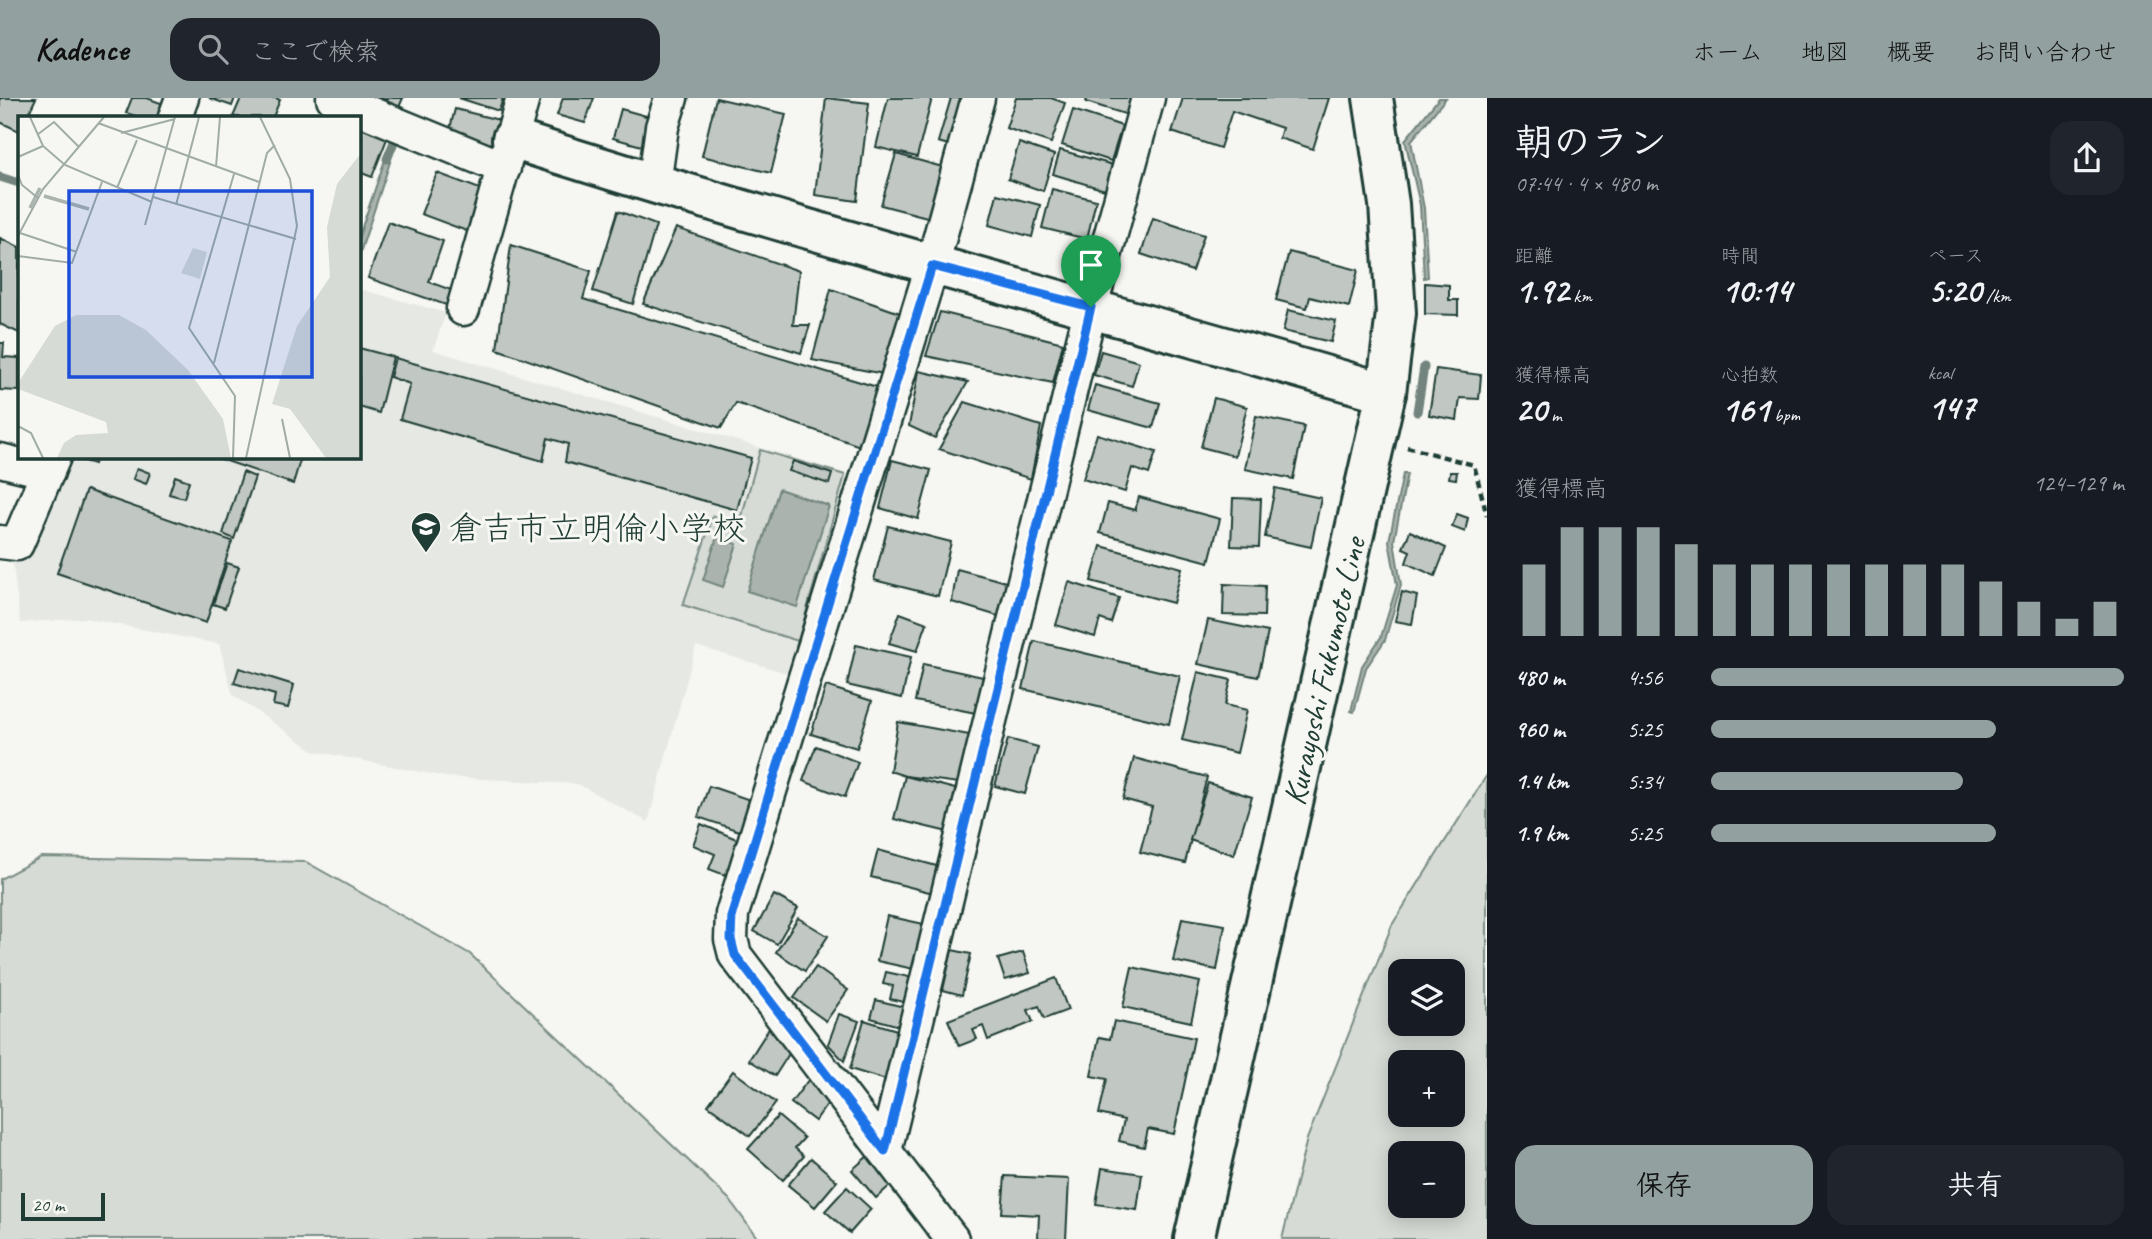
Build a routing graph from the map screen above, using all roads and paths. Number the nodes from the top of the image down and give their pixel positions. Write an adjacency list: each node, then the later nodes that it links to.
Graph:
1 (182, 98): 8 (street)
2 (333, 98): 9 (street)
3 (523, 98): 9 (street)
4 (671, 98): 10 (street)
5 (978, 98): 11 (street)
6 (1148, 98): 12 (street)
7 (1373, 98): 14 (main road, Kurayoshi Fukumoto Line)
8 (175, 116)
9 (508, 154): 10 (main road); 13 (street)
10 (654, 185): 11 (main road)
11 (932, 266): 12 (main road); 20 (street)
12 (1091, 307): 14 (main road); 20 (street)
13 (463, 309)
14 (1386, 393): 15 (main road, Kurayoshi Fukumoto Line)
15 (1375, 439): 18 (path); 22 (main road, Kurayoshi Fukumoto Line)
16 (0, 460): 17 (street)
17 (51, 465): 19 (street)
18 (1487, 516)
19 (0, 542)
20 (885, 1151): 21 (street)
21 (952, 1239)
22 (1194, 1239)

